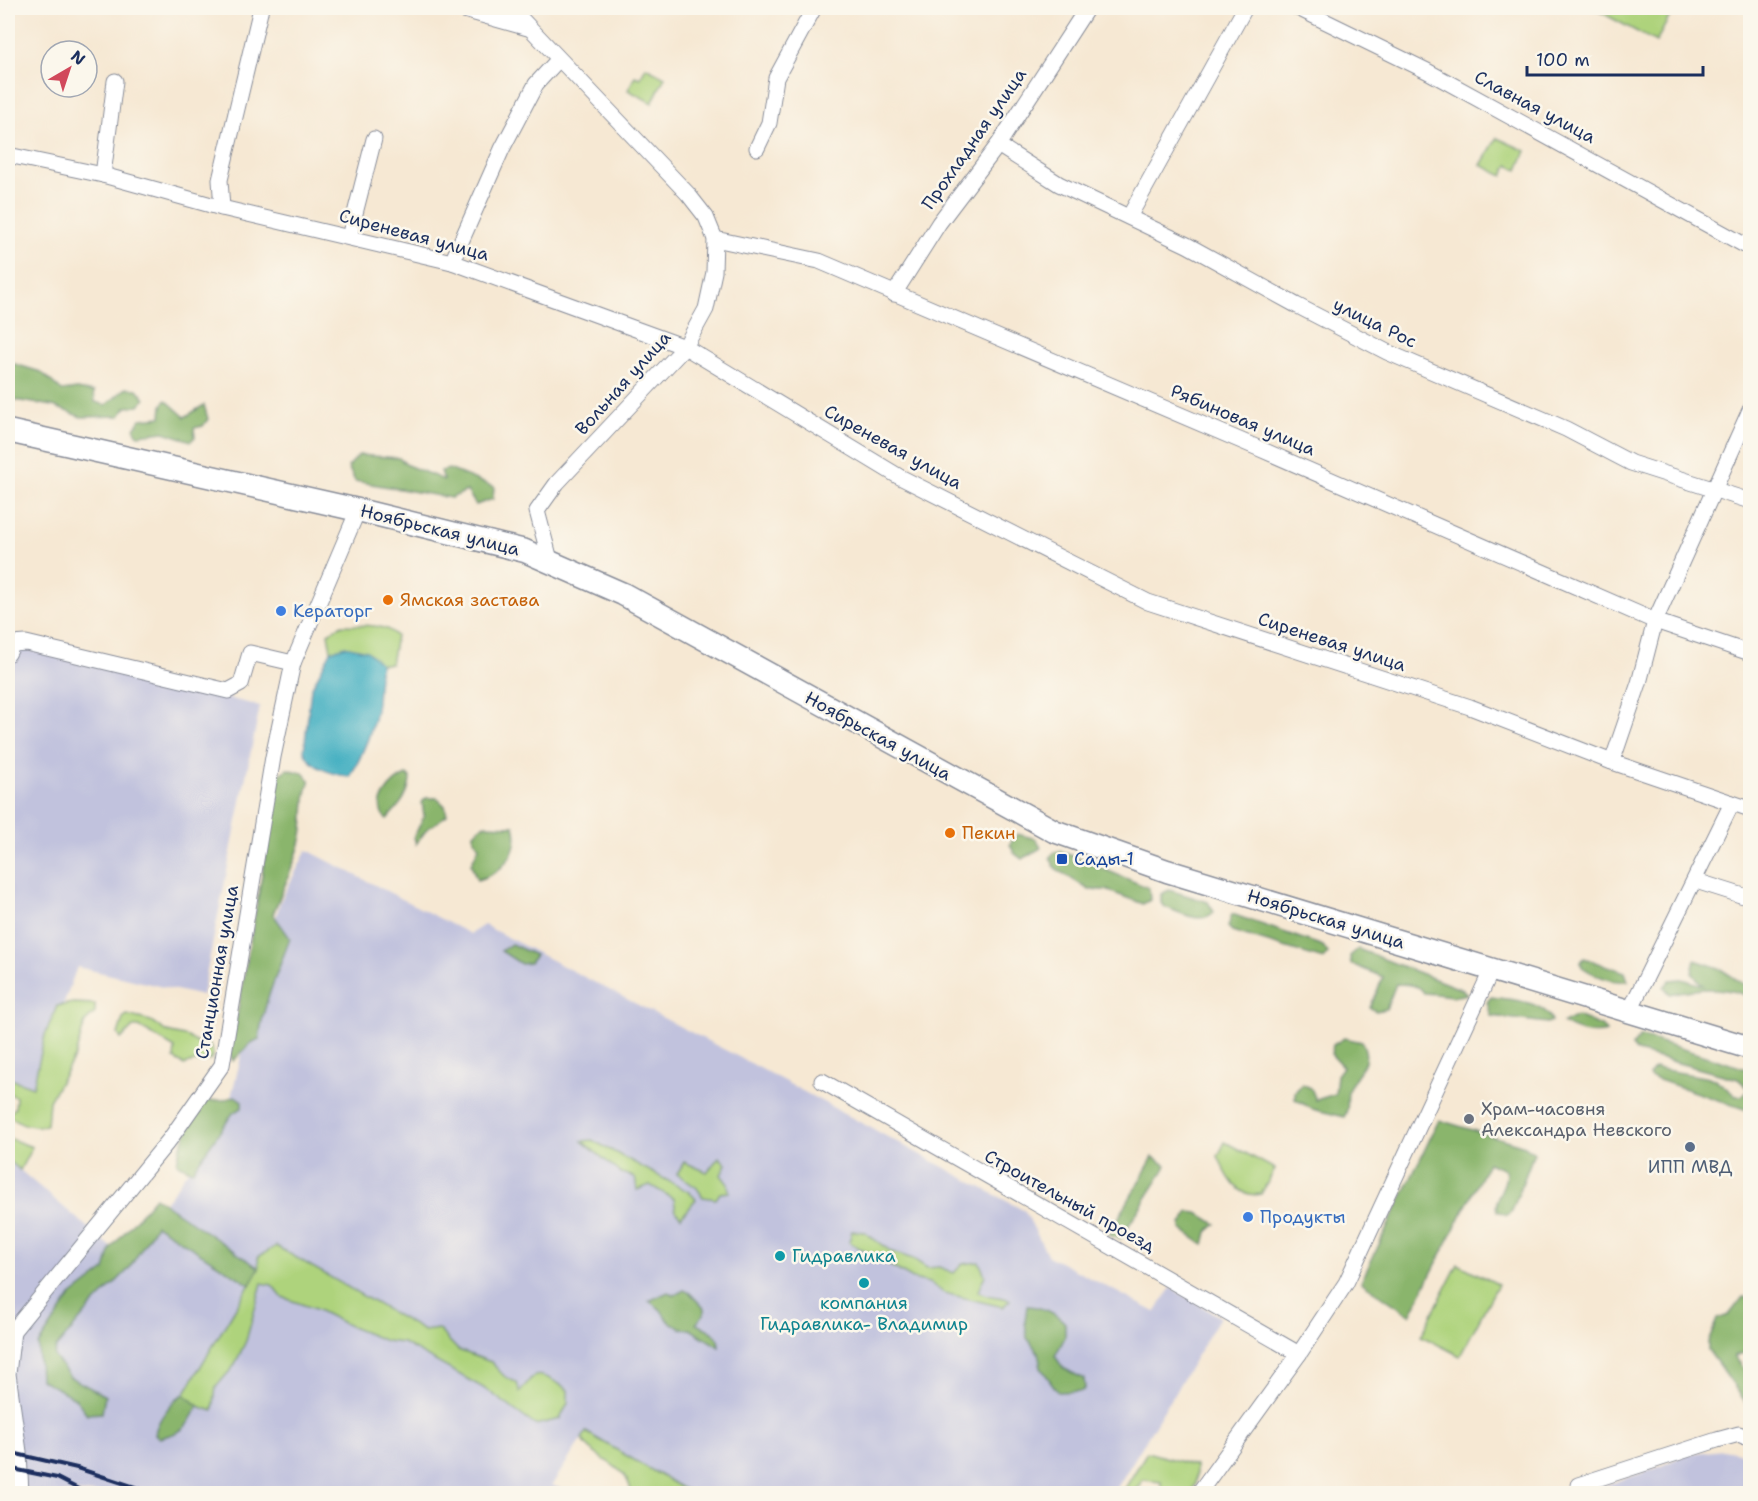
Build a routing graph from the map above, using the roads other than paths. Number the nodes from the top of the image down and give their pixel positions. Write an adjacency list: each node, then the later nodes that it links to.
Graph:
1 (261, 8): 16 (street)
2 (457, 8): 8 (street)
3 (511, 8): 8 (street, Вольная улица)
4 (814, 8): 13 (street)
5 (1088, 8): 12 (street, Прохладная улица)
6 (1245, 8): 17 (street)
7 (1298, 8): 20 (street, Славная улица)
8 (528, 28): 9 (street, Вольная улица)
9 (558, 60): 19 (street, Вольная улица); 21 (street)
10 (114, 81): 15 (street)
11 (374, 139): 18 (street)
12 (998, 145): 17 (street, улица Рос); 22 (street, Прохладная улица)
13 (757, 148)
14 (8, 155): 15 (street, Сиреневая улица)
15 (103, 175): 16 (street, Сиреневая улица)
16 (222, 208): 18 (street, Сиреневая улица)
17 (1129, 217): 26 (street, улица Рос)
18 (349, 237): 21 (street, Сиреневая улица)
19 (715, 239): 22 (street, Рябиновая улица); 23 (street, Вольная улица)
20 (1750, 248)
21 (452, 262): 23 (street, Сиреневая улица)
22 (894, 294): 30 (street, Рябиновая улица)
23 (685, 347): 29 (street, Вольная улица); 34 (street, Сиреневая улица)
24 (1750, 410): 26 (street)
25 (8, 431): 28 (highway, Ноябрьская улица)
26 (1715, 488): 27 (street, улица Рос); 30 (street)
27 (1750, 501)
28 (358, 510): 29 (highway, Ноябрьская улица); 33 (street, Станционная улица)
29 (550, 560): 39 (highway, Ноябрьская улица)
30 (1654, 621): 31 (street, Рябиновая улица); 34 (street)
31 (1750, 653)
32 (8, 654): 33 (street)
33 (293, 663): 46 (street, Станционная улица)
34 (1612, 762): 35 (street, Сиреневая улица)
35 (1732, 803): 36 (street, Сиреневая улица); 37 (street)
36 (1750, 809)
37 (1696, 881): 38 (street); 40 (street)
38 (1750, 898)
39 (1492, 969): 40 (highway, Ноябрьская улица); 43 (street)
40 (1629, 1012): 41 (highway, Ноябрьская улица)
41 (1750, 1048)
42 (822, 1081): 43 (street, Строительный проезд)
43 (1299, 1354): 47 (street)
44 (1745, 1436): 45 (street)
45 (1578, 1485)
46 (21, 1494)
47 (1198, 1494)

